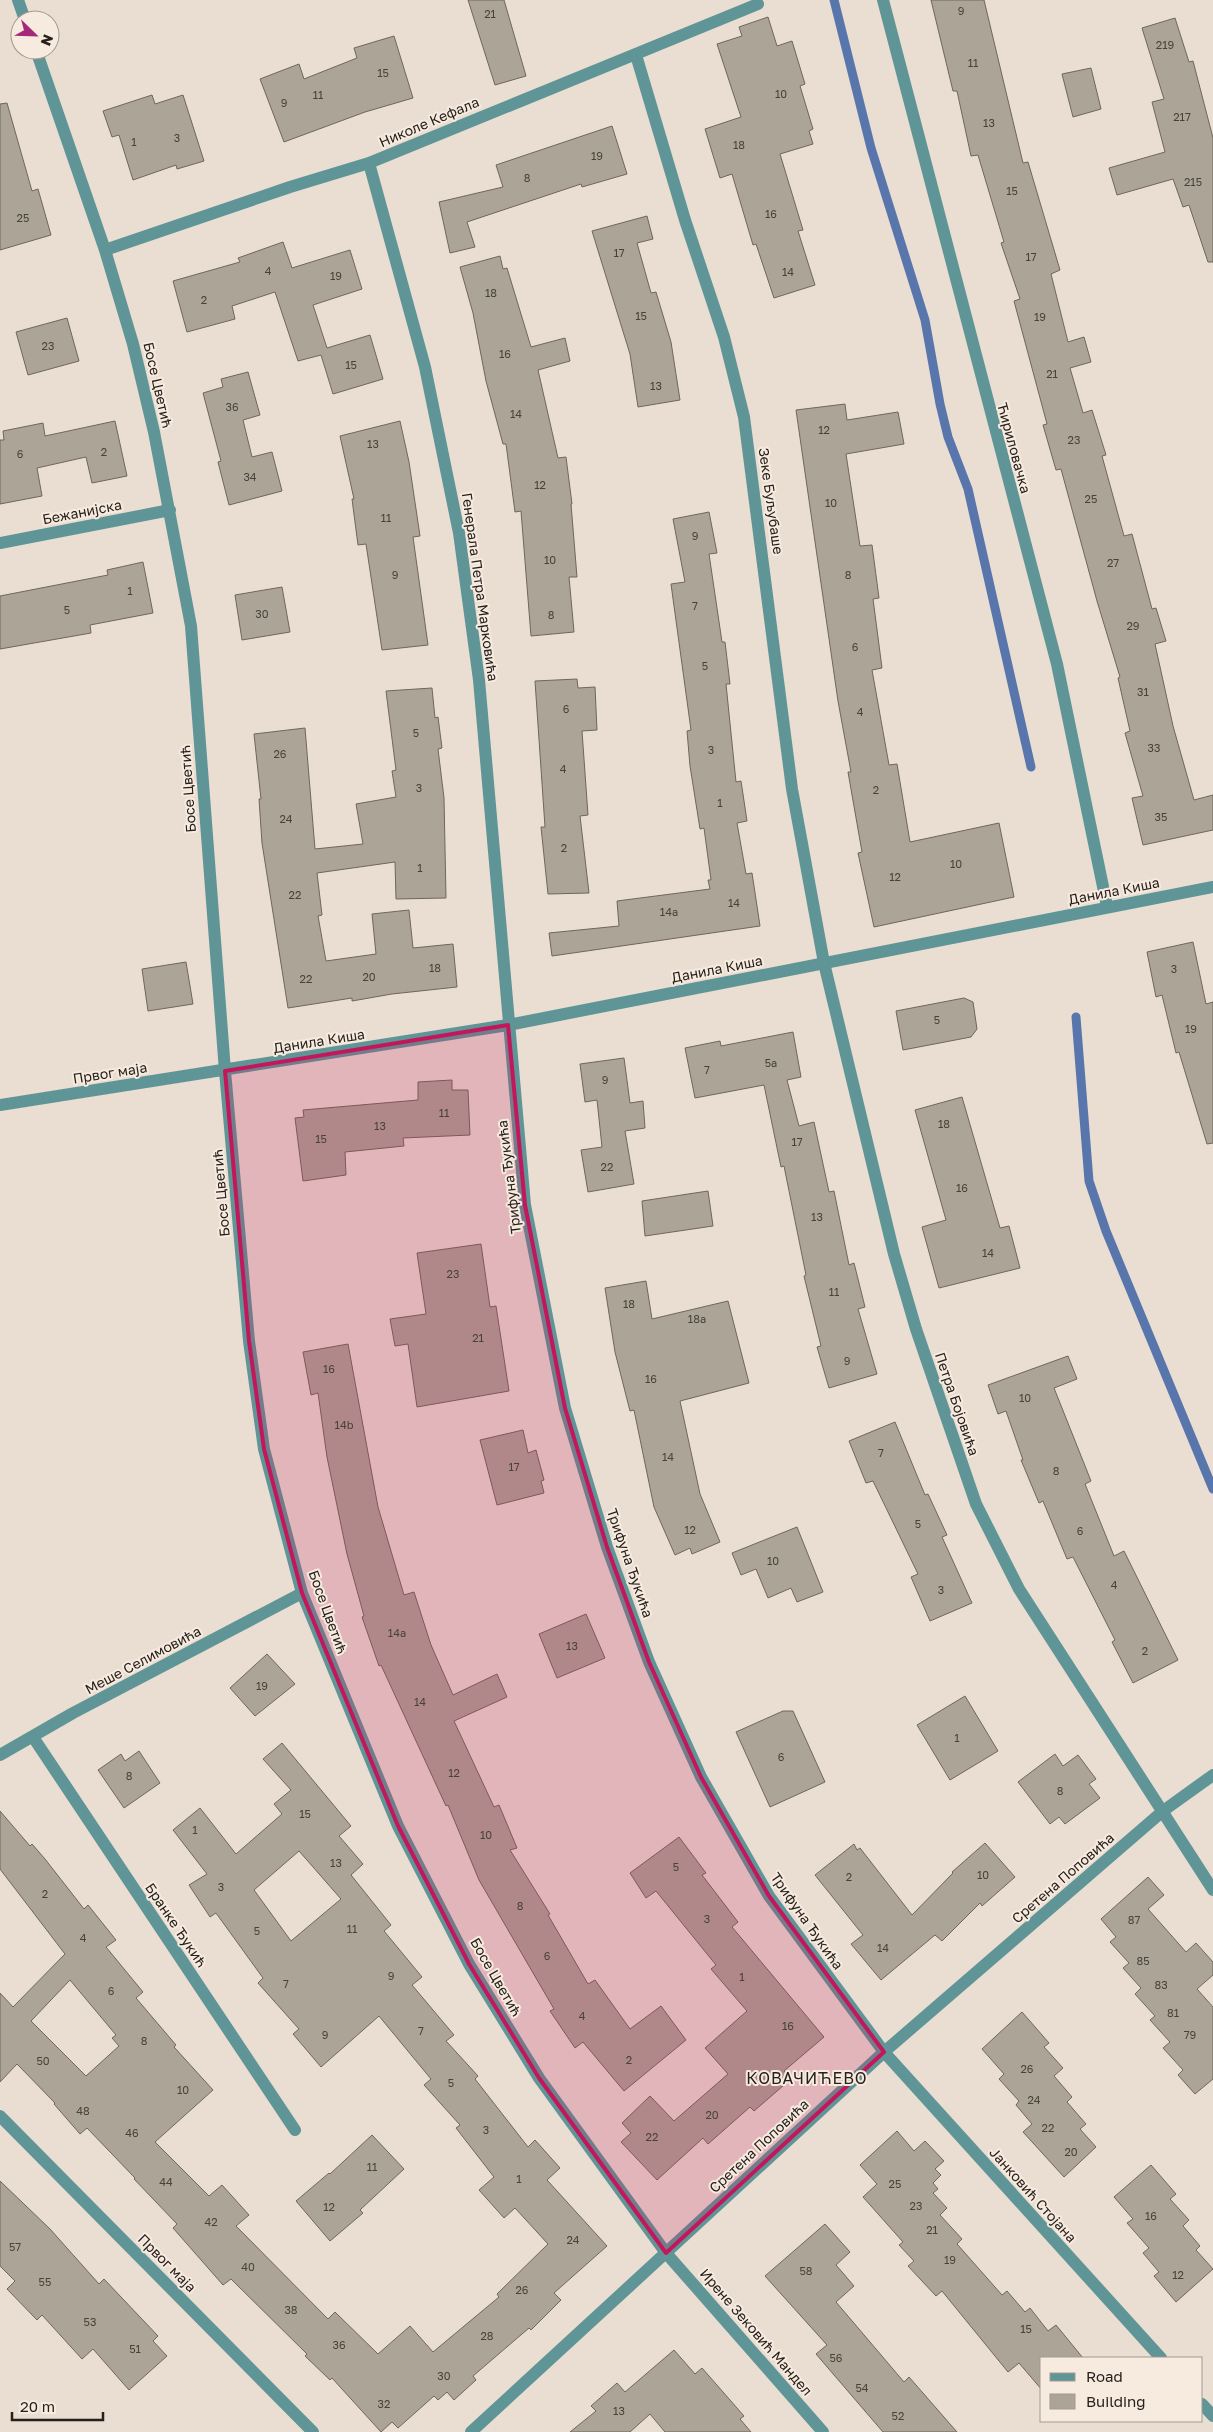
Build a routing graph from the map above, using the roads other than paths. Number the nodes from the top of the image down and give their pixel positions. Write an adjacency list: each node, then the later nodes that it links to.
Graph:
1 (883, 0): 10 (street, Ћириловачка)
2 (758, 4): 3 (street, Николе Кефала)
3 (636, 55): 5 (street, Николе Кефала); 11 (street, Зеке Буљубаше)
4 (39, 60): 6 (street, Босе Цветић)
5 (369, 163): 6 (street, Николе Кефала); 12 (street, Генерала Петра Марковића)
6 (105, 250): 7 (street, Босе Цветић)
7 (170, 510): 8 (street, Бежанијска); 13 (street, Босе Цветић)
8 (0, 544)
9 (1213, 887): 10 (street, Данила Киша)
10 (1107, 906): 11 (street, Данила Киша)
11 (824, 963): 12 (street, Данила Киша); 19 (street, Петра Бојовића)
12 (508, 1025): 13 (street, Данила Киша); 21 (street, Трифуна Ђукића)
13 (225, 1071): 14 (street, Првог маја); 15 (street, Босе Цветић)
14 (0, 1105)
15 (302, 1594): 16 (street, Меше Селимовића); 24 (street, Босе Цветић)
16 (33, 1737): 17 (street, Меше Селимовића); 23 (street, Бранке Ђукић)
17 (0, 1755)
18 (1213, 1775): 19 (street, Сретена Поповића)
19 (1163, 1811): 20 (street, Петра Бојовића); 21 (street, Сретена Поповића)
20 (1213, 1890)
21 (884, 2052): 24 (street, Сретена Поповића); 25 (street, Јанковић Стојана)
22 (0, 2116): 28 (street, Првог маја)
23 (295, 2130)
24 (666, 2253): 29 (street, Сретена Поповића); 30 (street, Ирене Зековић Мандел)
25 (1160, 2357)
26 (1203, 2405): 27 (street)
27 (1213, 2416)
28 (314, 2432)
29 (471, 2432)
30 (823, 2432)

